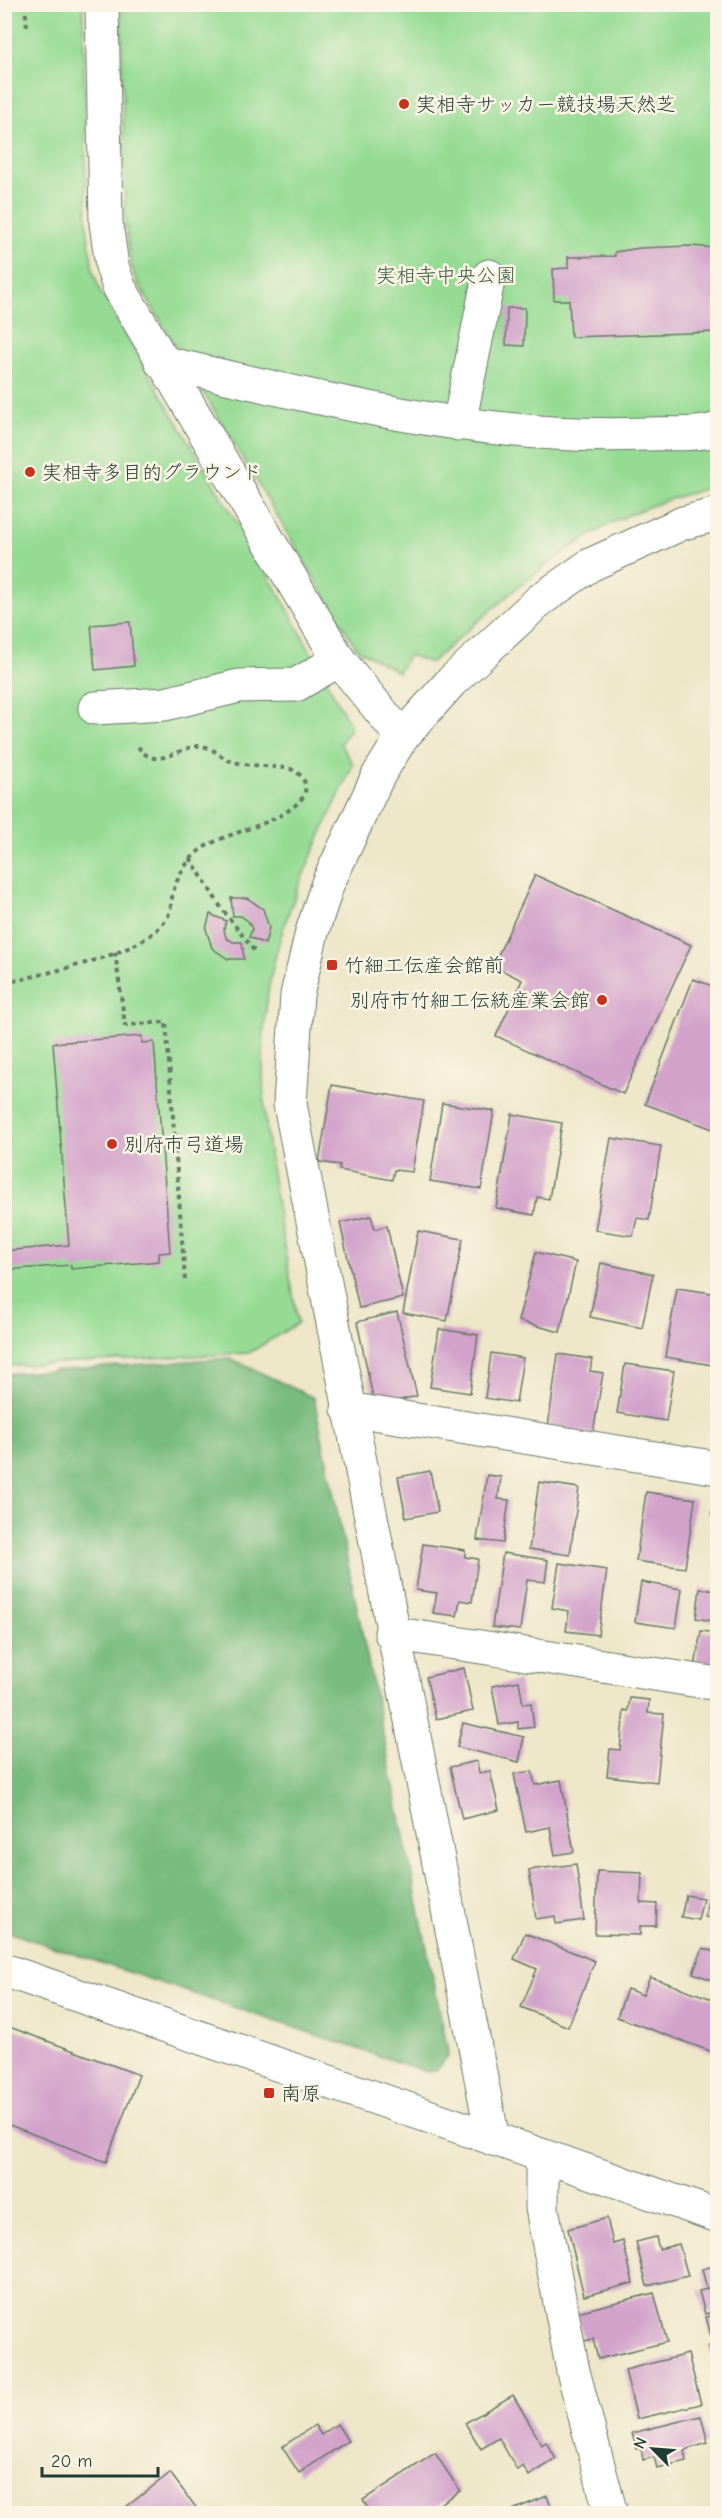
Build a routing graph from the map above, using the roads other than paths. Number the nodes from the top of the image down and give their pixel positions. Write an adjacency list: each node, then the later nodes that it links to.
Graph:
1 (102, 4): 3 (street)
2 (489, 276): 4 (street)
3 (161, 362): 4 (street); 7 (street)
4 (459, 424): 5 (street)
5 (717, 429)
6 (717, 513): 9 (street)
7 (339, 660): 8 (street); 9 (street)
8 (95, 708)
9 (402, 737): 10 (street)
10 (348, 1409): 11 (street); 12 (street)
11 (717, 1468)
12 (392, 1633): 13 (street); 15 (street)
13 (717, 1684)
14 (4, 1970): 15 (street)
15 (493, 2139): 16 (street)
16 (542, 2156): 17 (street); 18 (street)
17 (717, 2216)
18 (611, 2514)

